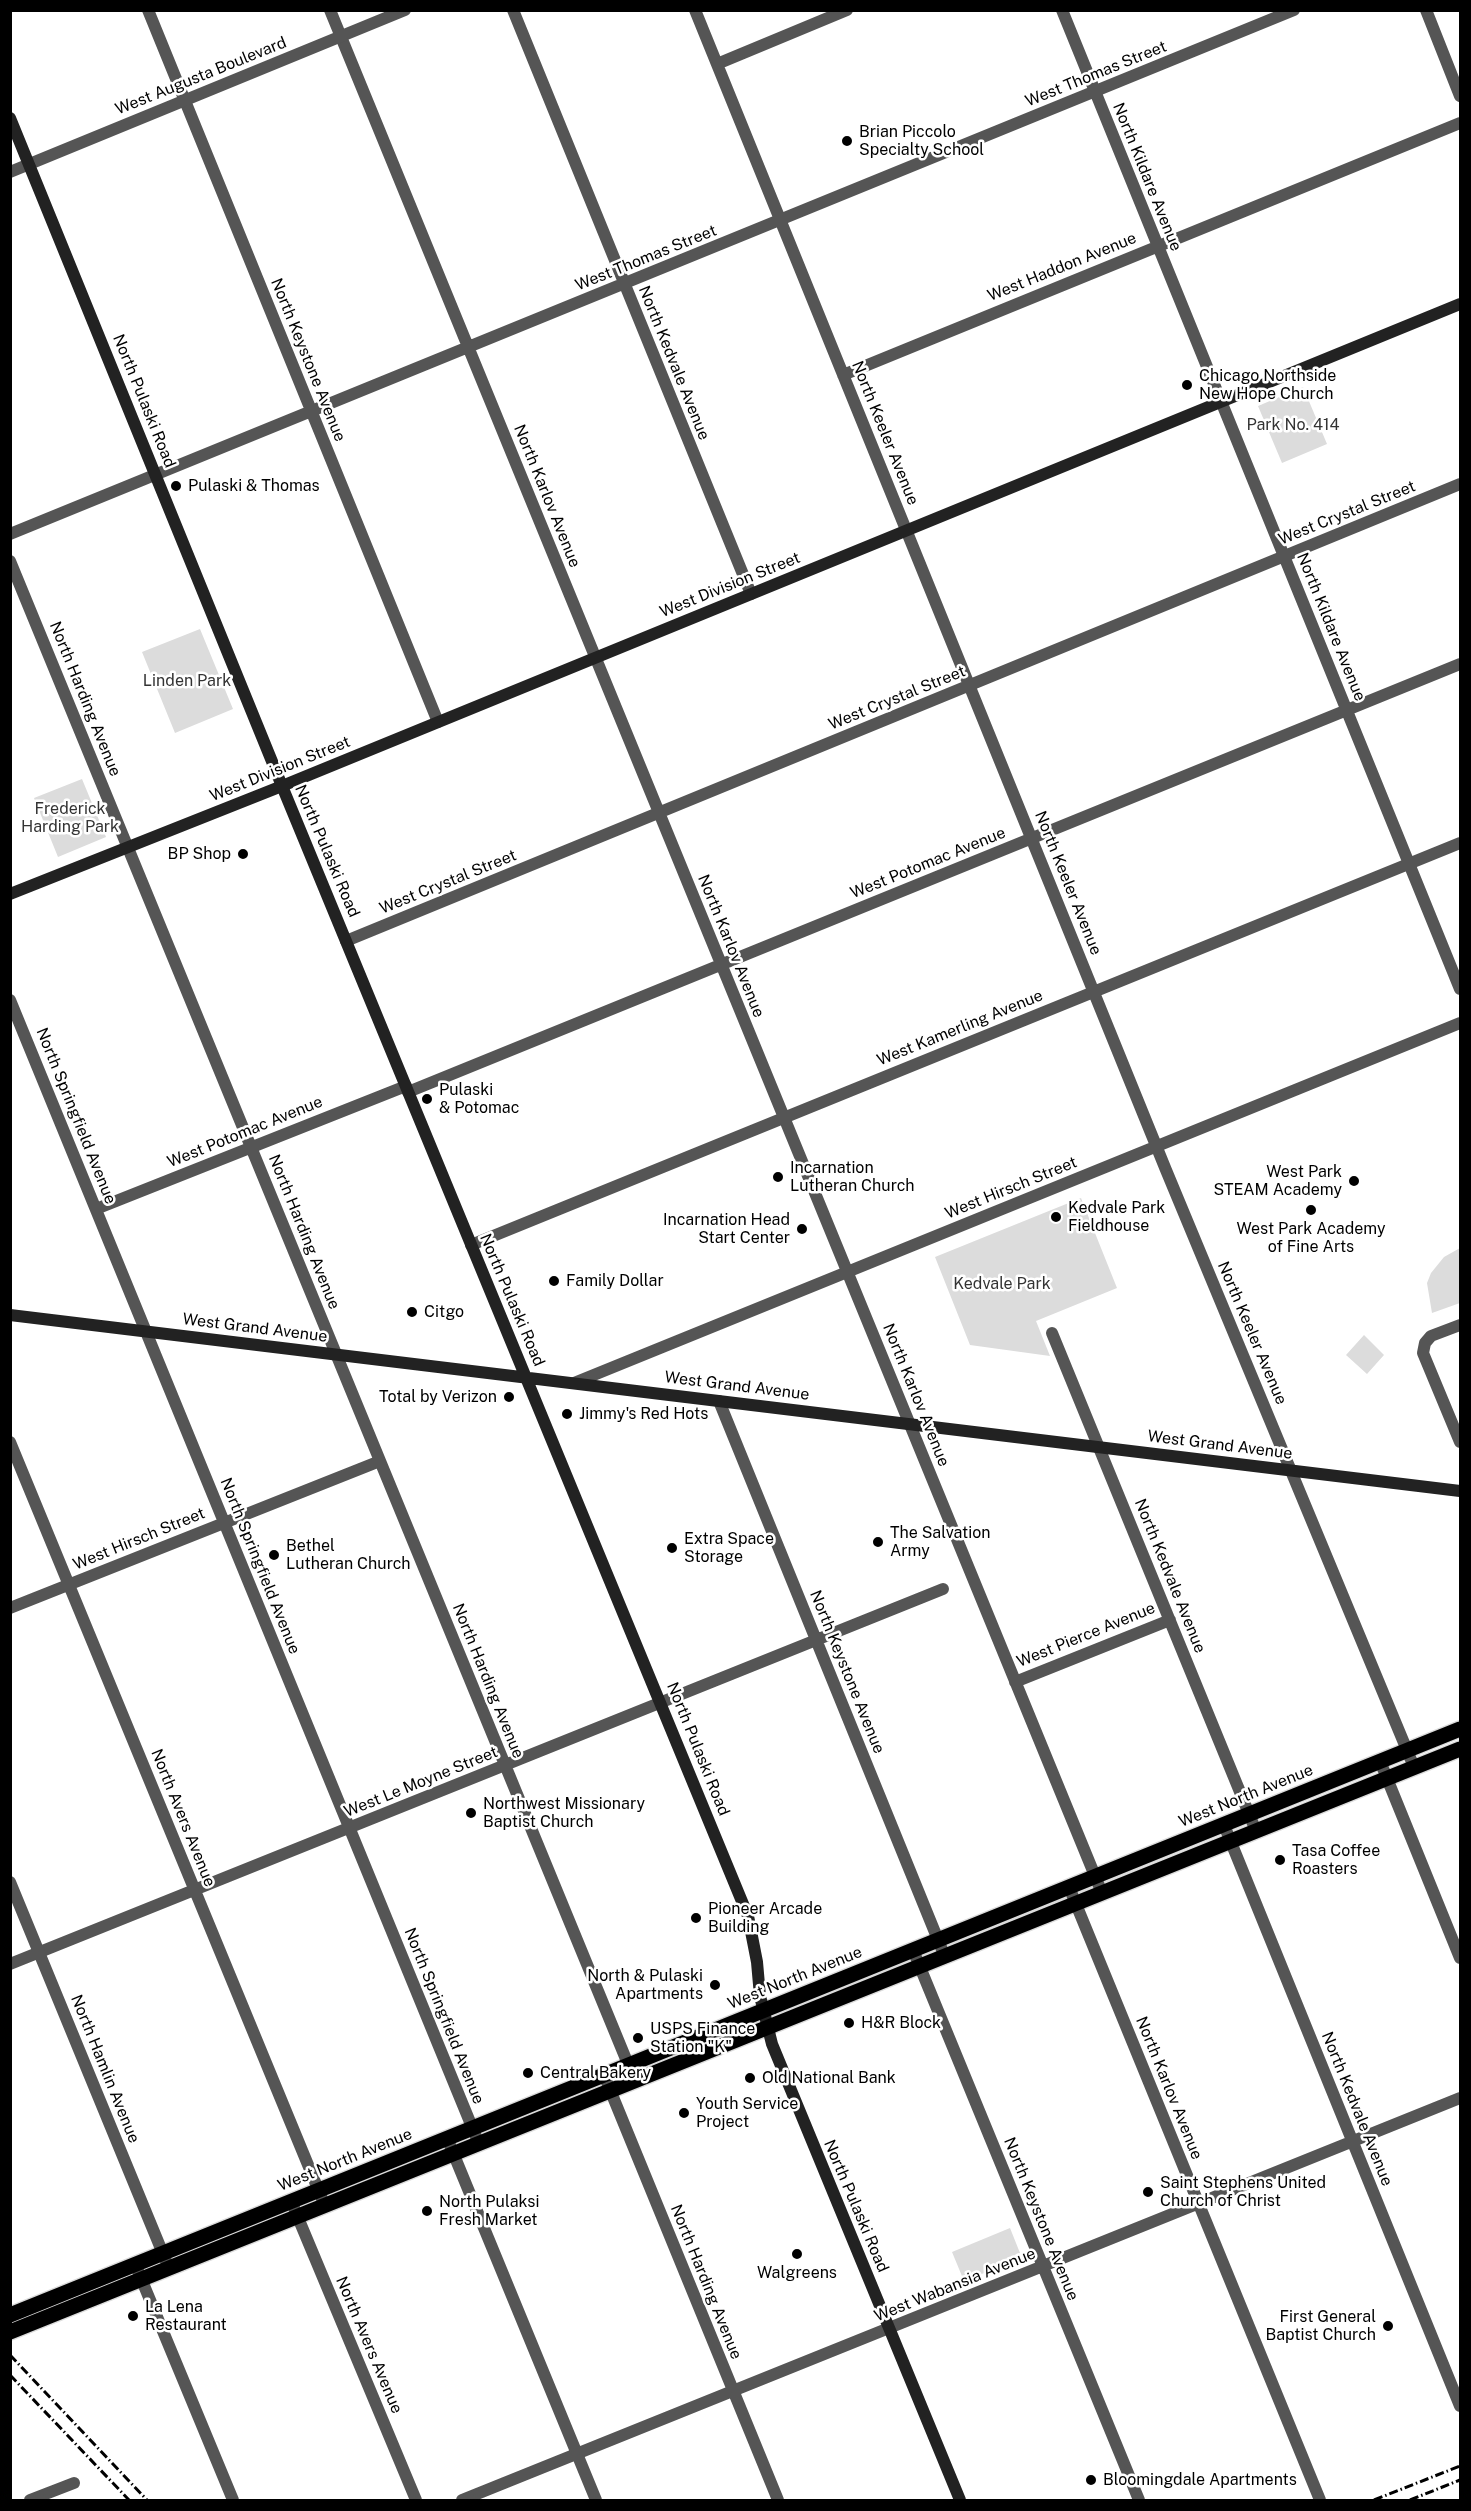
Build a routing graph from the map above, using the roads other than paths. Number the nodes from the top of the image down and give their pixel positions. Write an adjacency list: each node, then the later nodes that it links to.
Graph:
1 (148, 10): 14 (street, North Keystone Avenue)
2 (330, 10): 10 (street, North Karlov Avenue)
3 (405, 10): 10 (street, West Augusta Boulevard)
4 (513, 10): 21 (street, North Kedvale Avenue)
5 (695, 10): 11 (street, North Keeler Avenue)
6 (847, 10): 11 (street)
7 (1062, 10): 12 (street, North Kildare Avenue)
8 (1294, 10): 12 (street, West Thomas Street)
9 (1426, 10): 13 (street)
10 (341, 37): 14 (street, West Augusta Boulevard); 23 (street, North Karlov Avenue)
11 (717, 63): 19 (street, North Keeler Avenue)
12 (1095, 92): 19 (street, West Thomas Street); 20 (street, North Kildare Avenue)
13 (1461, 96)
14 (184, 101): 17 (street, West Augusta Boulevard); 26 (street, North Keystone Avenue)
15 (10, 118): 17 (main road, North Pulaski Road)
16 (1461, 123): 20 (street, West Haddon Avenue)
17 (30, 165): 18 (street, West Augusta Boulevard); 27 (main road, North Pulaski Road)
18 (10, 172)
19 (781, 220): 21 (street, West Thomas Street); 24 (street, North Keeler Avenue)
20 (1158, 246): 24 (street, West Haddon Avenue); 25 (street, North Kildare Avenue)
21 (624, 284): 23 (street, West Thomas Street); 33 (street, North Kedvale Avenue)
22 (1461, 304): 25 (main road, West Division Street)
23 (469, 348): 26 (street, West Thomas Street); 34 (street, North Karlov Avenue)
24 (843, 375): 29 (street, North Keeler Avenue)
25 (1221, 402): 29 (main road, West Division Street); 31 (street, North Kildare Avenue)
26 (312, 412): 27 (street, West Thomas Street); 38 (street, North Keystone Avenue)
27 (156, 476): 30 (street, West Thomas Street); 39 (main road, North Pulaski Road)
28 (1461, 484): 31 (street, West Crystal Street)
29 (907, 531): 33 (main road, West Division Street); 36 (street, North Keeler Avenue)
30 (10, 534)
31 (1284, 556): 36 (street, West Crystal Street); 37 (street, North Kildare Avenue)
32 (10, 561): 43 (street, North Harding Avenue)
33 (751, 594): 34 (main road, West Division Street)
34 (596, 658): 38 (main road, West Division Street); 40 (street, North Karlov Avenue)
35 (1461, 664): 37 (street, West Potomac Avenue)
36 (970, 686): 40 (street, West Crystal Street); 41 (street, North Keeler Avenue)
37 (1347, 710): 41 (street, West Potomac Avenue); 44 (street, North Kildare Avenue)
38 (438, 722): 39 (main road, West Division Street)
39 (282, 786): 43 (main road, West Division Street); 46 (main road, North Pulaski Road)
40 (659, 814): 46 (street, West Crystal Street); 47 (street, North Karlov Avenue)
41 (1032, 838): 47 (street, West Potomac Avenue); 49 (street, North Keeler Avenue)
42 (1461, 843): 44 (street, West Kamerling Avenue)
43 (128, 847): 45 (main road, West Division Street); 55 (street, North Harding Avenue)
44 (1409, 864): 48 (street, North Kildare Avenue); 49 (street, West Kamerling Avenue)
45 (10, 894)
46 (346, 941): 52 (main road, North Pulaski Road)
47 (721, 964): 52 (street, West Potomac Avenue); 53 (street, North Karlov Avenue)
48 (1461, 989)
49 (1095, 992): 53 (street, West Kamerling Avenue); 54 (street, North Keeler Avenue)
50 (10, 1000): 56 (street, North Springfield Avenue)
51 (1461, 1023): 54 (street, West Hirsch Street)
52 (407, 1089): 55 (street, West Potomac Avenue); 57 (main road, North Pulaski Road)
53 (784, 1118): 57 (street, West Kamerling Avenue); 58 (street, North Karlov Avenue)
54 (1158, 1146): 58 (street, West Hirsch Street); 72 (street, North Keeler Avenue)
55 (251, 1147): 56 (street, West Potomac Avenue); 63 (street, North Harding Avenue)
56 (96, 1209): 61 (street, North Springfield Avenue)
57 (471, 1245): 64 (main road, North Pulaski Road)
58 (848, 1273): 65 (street, West Hirsch Street); 67 (street, North Karlov Avenue)
59 (10, 1315): 61 (main road, West Grand Avenue)
60 (1461, 1325): 69 (street)
61 (146, 1332): 63 (main road, West Grand Avenue); 74 (street, North Springfield Avenue)
62 (1052, 1333): 70 (street, North Kedvale Avenue)
63 (336, 1355): 64 (main road, West Grand Avenue); 71 (street, North Harding Avenue)
64 (527, 1377): 65 (main road, West Grand Avenue); 81 (main road, North Pulaski Road)
65 (574, 1383): 66 (main road, West Grand Avenue)
66 (719, 1401): 67 (main road, West Grand Avenue); 79 (street, North Keystone Avenue)
67 (910, 1424): 70 (main road, West Grand Avenue); 80 (street, North Karlov Avenue)
68 (10, 1442): 75 (street, North Avers Avenue)
69 (1461, 1442)
70 (1099, 1447): 72 (main road, West Grand Avenue); 78 (street, North Kedvale Avenue)
71 (380, 1461): 74 (street, West Hirsch Street); 86 (street, North Harding Avenue)
72 (1291, 1470): 73 (main road, West Grand Avenue); 84 (street, North Keeler Avenue)
73 (1461, 1491)
74 (224, 1523): 75 (street, West Hirsch Street); 91 (street, North Springfield Avenue)
75 (69, 1585): 77 (street, West Hirsch Street); 97 (street, North Avers Avenue)
76 (943, 1589): 79 (street, West Le Moyne Street)
77 (10, 1608)
78 (1170, 1620): 80 (street, West Pierce Avenue); 89 (street, North Kedvale Avenue)
79 (816, 1640): 81 (street, West Le Moyne Street); 100 (street, North Keystone Avenue)
80 (1015, 1682): 94 (street, North Karlov Avenue)
81 (661, 1704): 86 (street, West Le Moyne Street); 107 (main road, North Pulaski Road)
82 (1461, 1729): 84 (main road, West North Avenue)
83 (1461, 1749): 87 (main road, West North Avenue)
84 (1407, 1750): 85 (main road, West North Avenue); 87 (street, North Keeler Avenue)
85 (1380, 1761): 88 (street); 89 (main road, West North Avenue)
86 (505, 1766): 91 (street, West Le Moyne Street); 109 (street, North Harding Avenue)
87 (1414, 1767): 88 (main road, West North Avenue)
88 (1387, 1778): 92 (main road, West North Avenue); 104 (street)
89 (1249, 1814): 90 (main road, West North Avenue); 92 (street, North Kedvale Avenue)
90 (1224, 1825): 93 (street, North Kedvale Avenue); 94 (main road, West North Avenue)
91 (350, 1828): 97 (street, West Le Moyne Street); 114 (street, North Springfield Avenue)
92 (1256, 1831): 93 (main road, West North Avenue)
93 (1230, 1842): 98 (main road, West North Avenue); 116 (street, North Kedvale Avenue)
94 (1095, 1877): 96 (main road, West North Avenue); 98 (street, North Karlov Avenue)
95 (10, 1882): 102 (street, North Hamlin Avenue)
96 (1069, 1887): 99 (street, North Karlov Avenue); 100 (main road, West North Avenue)
97 (195, 1890): 102 (street, West Le Moyne Street); 119 (street, North Avers Avenue)
98 (1102, 1893): 99 (main road, West North Avenue)
99 (1076, 1904): 103 (main road, West North Avenue); 121 (street, North Karlov Avenue)
100 (938, 1940): 101 (main road, West North Avenue); 103 (street, North Keystone Avenue)
101 (913, 1950): 106 (street, North Keystone Avenue); 107 (main road, West North Avenue)
102 (39, 1953): 105 (street, West Le Moyne Street); 124 (street, North Hamlin Avenue)
103 (945, 1957): 106 (main road, West North Avenue)
104 (1461, 1958)
105 (10, 1964)
106 (920, 1966): 108 (main road, West North Avenue); 126 (street, North Keystone Avenue)
107 (764, 2010): 108 (main road, North Pulaski Road); 109 (main road, West North Avenue)
108 (768, 2027): 111 (main road, West North Avenue); 130 (main road, North Pulaski Road)
109 (628, 2065): 110 (main road, West North Avenue); 111 (street, North Harding Avenue)
110 (604, 2075): 112 (street, North Harding Avenue); 114 (main road, West North Avenue)
111 (635, 2081): 112 (main road, West North Avenue)
112 (610, 2091): 117 (main road, West North Avenue); 131 (street, North Harding Avenue)
113 (1461, 2098): 116 (street, West Wabansia Avenue)
114 (472, 2128): 115 (main road, West North Avenue); 117 (street, North Springfield Avenue)
115 (447, 2138): 118 (street); 119 (main road, West North Avenue)
116 (1353, 2142): 121 (street, West Wabansia Avenue); 132 (street, North Kedvale Avenue)
117 (479, 2144): 118 (main road, West North Avenue)
118 (454, 2154): 122 (main road, West North Avenue); 133 (street)
119 (319, 2190): 120 (main road, West North Avenue); 122 (street, North Avers Avenue)
120 (291, 2202): 123 (street, North Avers Avenue); 124 (main road, West North Avenue)
121 (1198, 2204): 126 (street, West Wabansia Avenue); 143 (street, North Karlov Avenue)
122 (325, 2206): 123 (main road, West North Avenue)
123 (298, 2217): 127 (main road, West North Avenue); 137 (street, North Avers Avenue)
124 (162, 2254): 125 (main road, West North Avenue); 127 (street, North Hamlin Avenue)
125 (135, 2265): 128 (street); 129 (main road, West North Avenue)
126 (1043, 2267): 130 (street, West Wabansia Avenue); 142 (street, North Keystone Avenue)
127 (169, 2269): 128 (main road, West North Avenue)
128 (142, 2280): 129 (main road, West North Avenue); 136 (street)
129 (12, 2323)
130 (890, 2329): 131 (street, West Wabansia Avenue); 141 (main road, North Pulaski Road)
131 (733, 2392): 133 (street, West Wabansia Avenue); 140 (street, North Harding Avenue)
132 (1461, 2406)
133 (577, 2454): 138 (street, West Wabansia Avenue); 139 (street)
134 (74, 2483): 135 (street)
135 (30, 2500)
136 (232, 2500)
137 (416, 2500)
138 (462, 2500)
139 (596, 2500)
140 (778, 2500)
141 (960, 2500)
142 (1139, 2500)
143 (1320, 2500)

